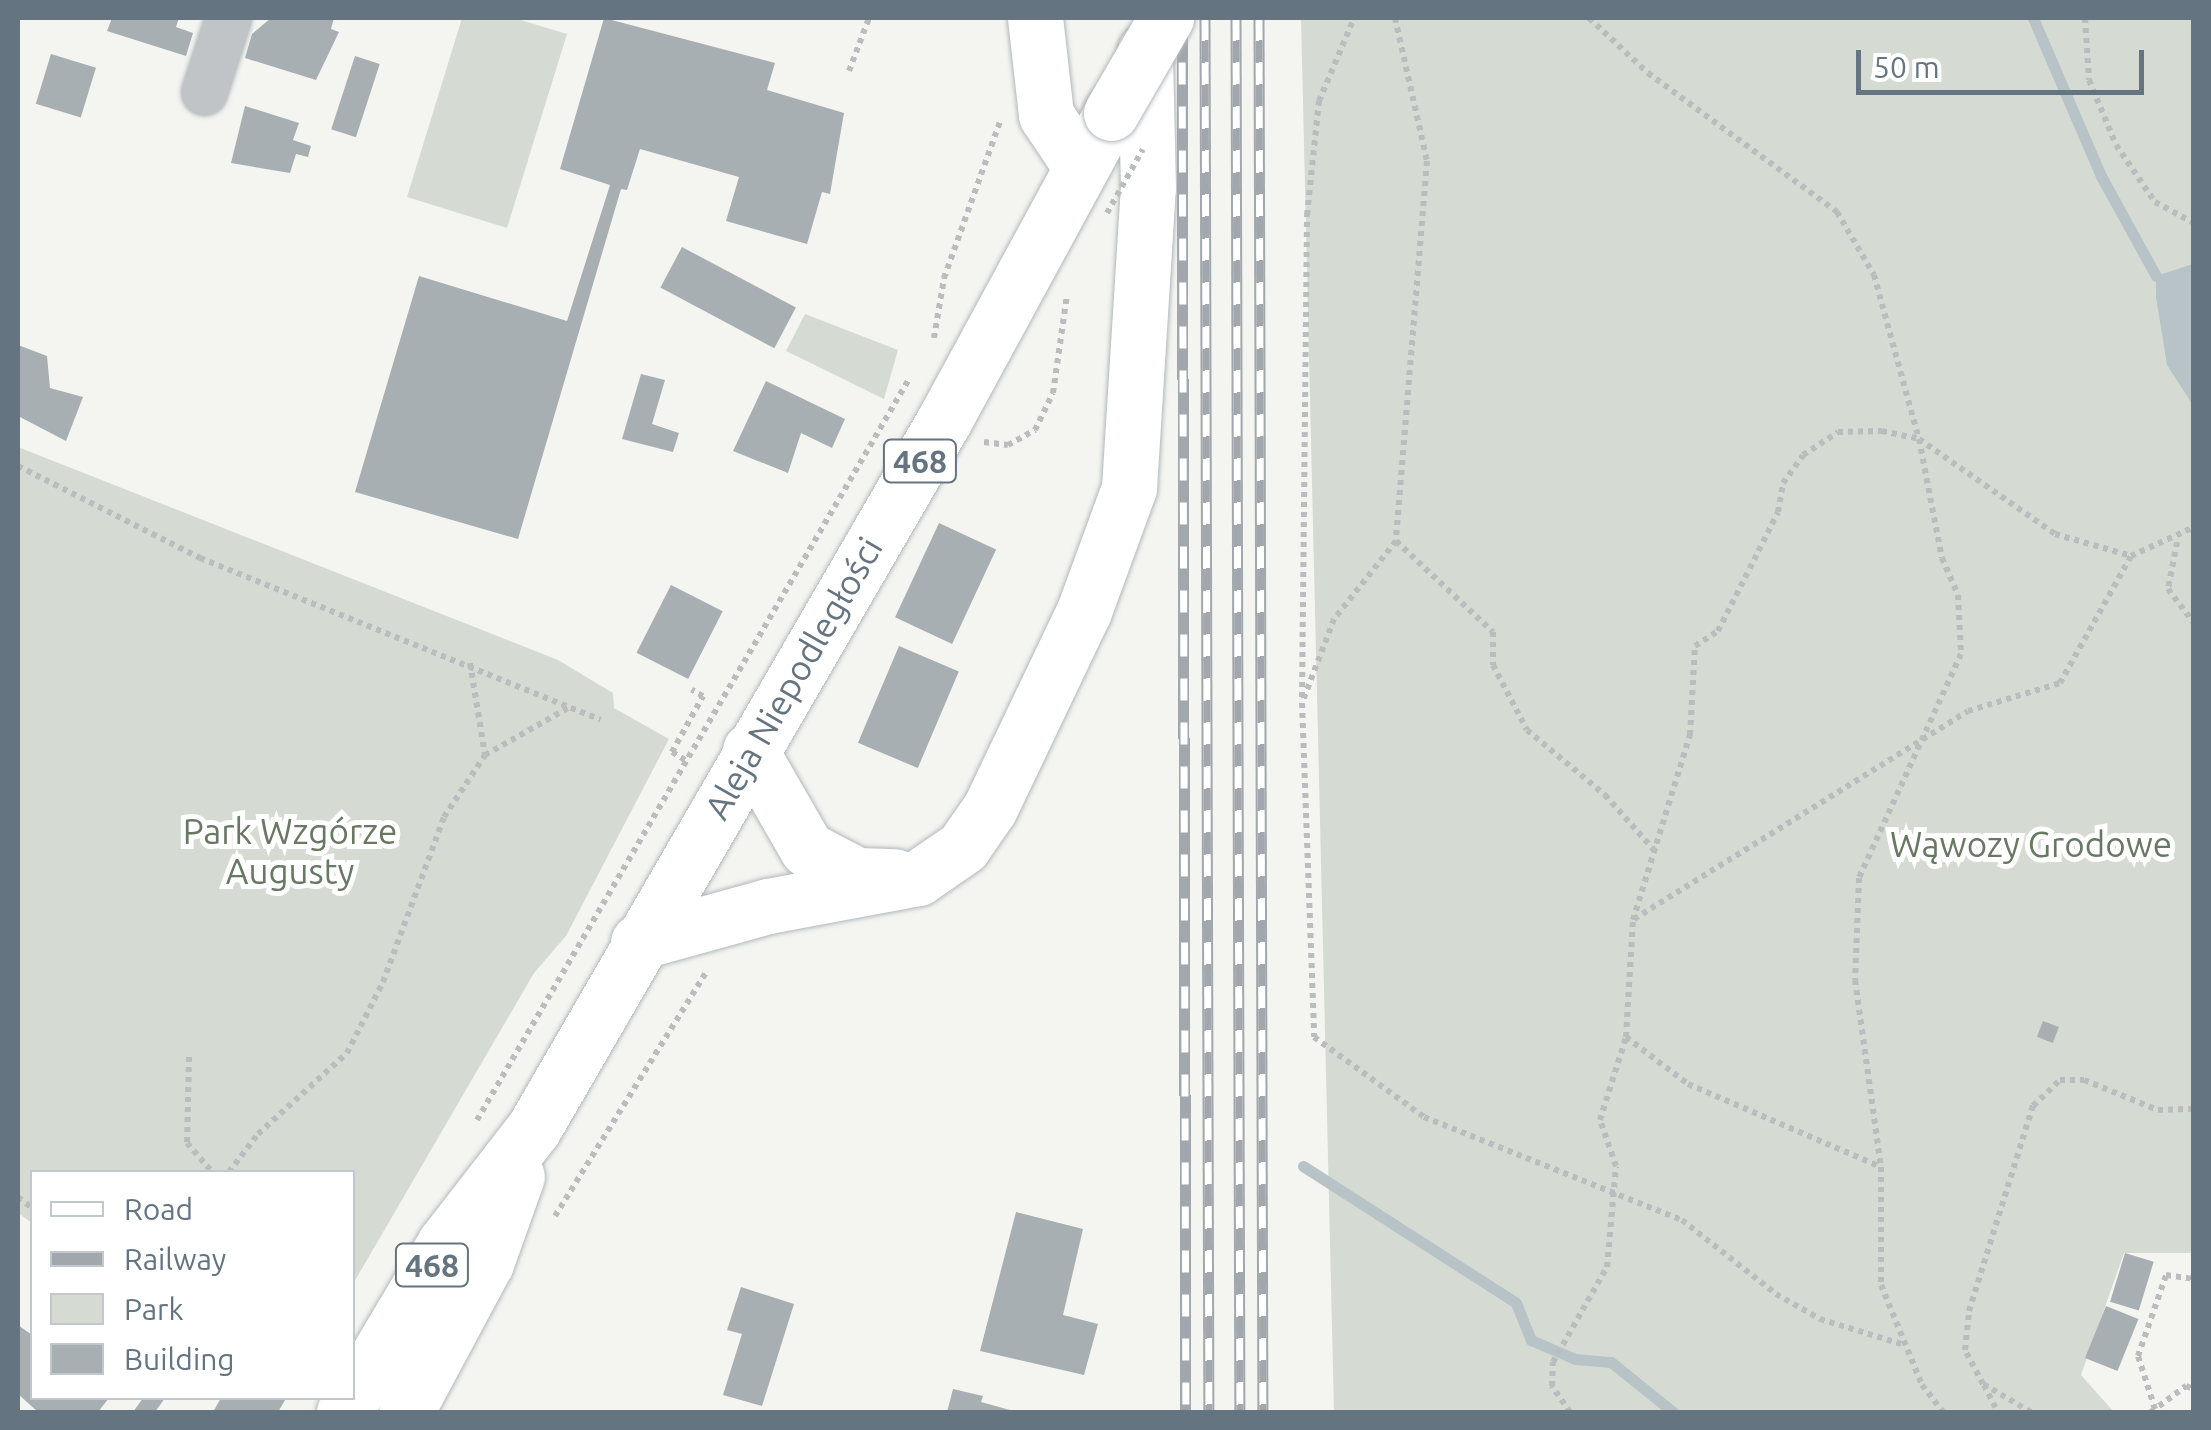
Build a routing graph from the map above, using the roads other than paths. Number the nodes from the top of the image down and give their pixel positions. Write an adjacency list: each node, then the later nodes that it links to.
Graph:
1 (228, 18): 5 (street)
2 (1034, 18): 6 (main road)
3 (1144, 18): 8 (main road)
4 (1166, 18): 6 (main road, Aleja Niepodległości / 468, bridge)
5 (204, 92)
6 (1080, 166): 7 (main road, Aleja Niepodległości / 468)
7 (750, 750): 8 (main road); 9 (main road, Aleja Niepodległości / 468)
8 (918, 878): 9 (main road)
9 (638, 942): 10 (main road, Aleja Niepodległości / 468)
10 (534, 1128): 11 (main road, Aleja Niepodległości / 468); 12 (main road, Aleja Niepodległości / 468)
11 (355, 1394)
12 (406, 1412)

